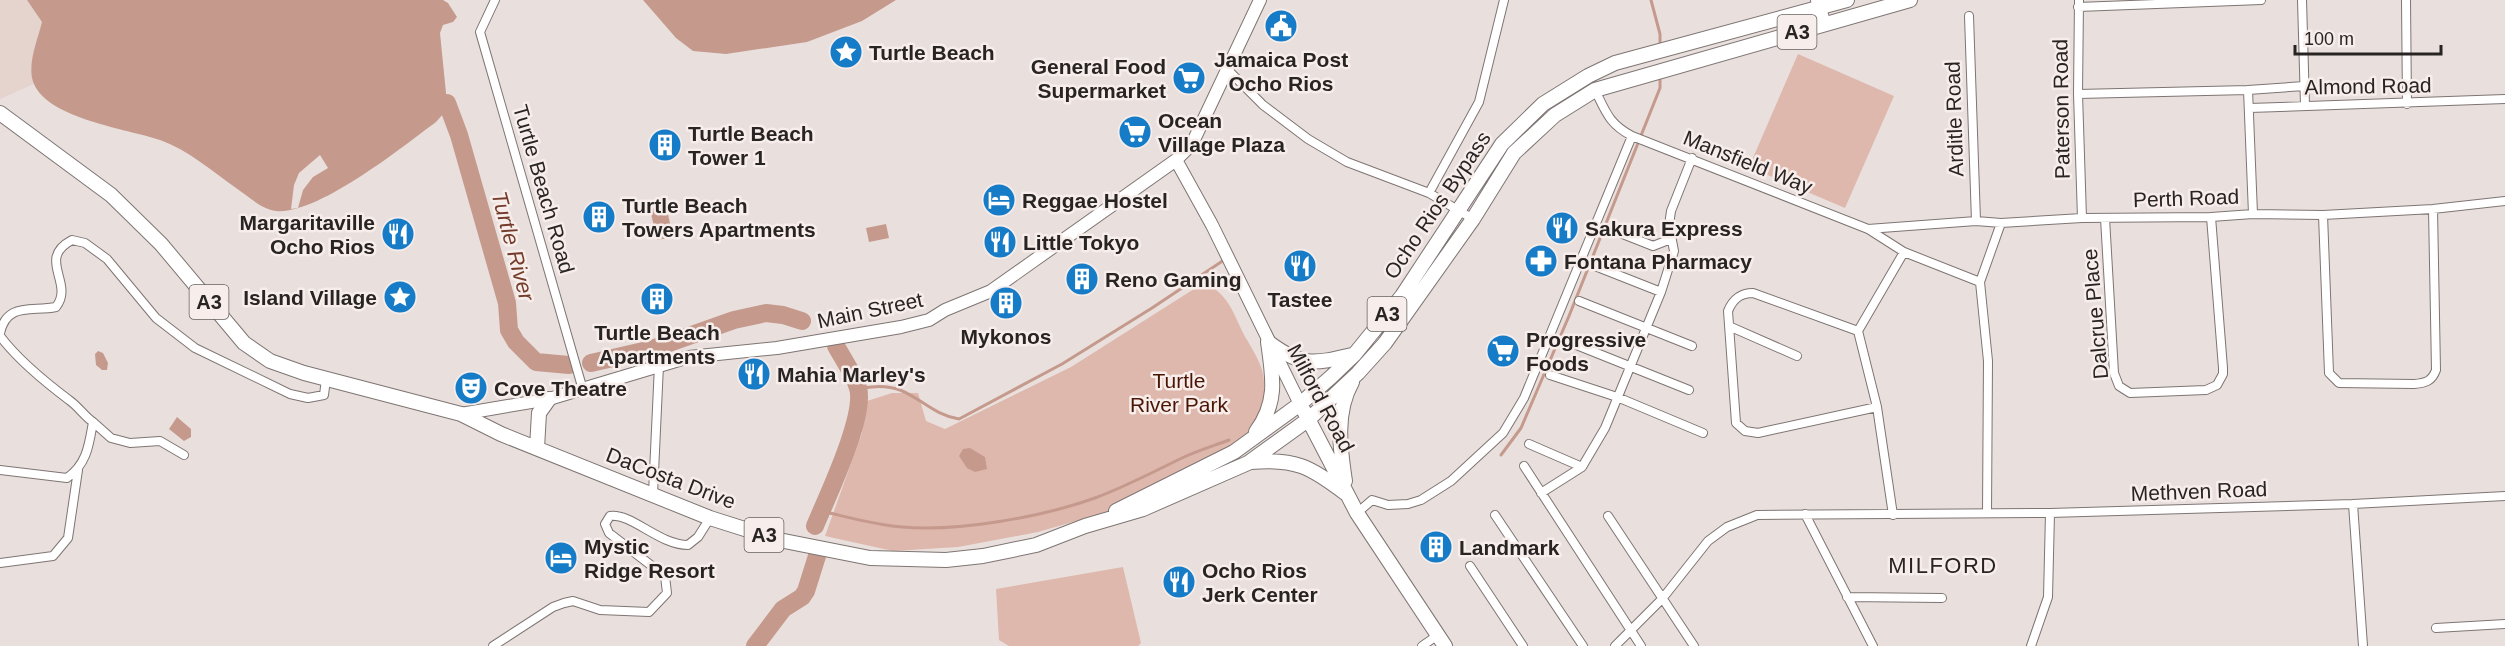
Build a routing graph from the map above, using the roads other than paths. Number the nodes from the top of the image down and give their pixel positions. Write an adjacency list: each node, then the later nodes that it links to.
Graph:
1 (495, 0): 62 (street, Turtle Beach Road)
2 (1260, 0): 15 (street, Main Street)
3 (1504, 0): 28 (street)
4 (1802, 0): 12 (main road)
5 (1846, 0): 10 (main road, Ocho Rios Bypass / A3)
6 (1910, 0): 14 (main road, Ocho Rios Bypass / A3)
7 (2261, 0): 11 (street)
8 (2302, 0): 16 (street)
9 (2406, 0): 21 (street)
10 (1824, 3): 12 (main road, Ocho Rios Bypass / A3); 14 (street)
11 (2079, 4): 19 (street, Paterson Road)
12 (1794, 14): 31 (main road, Ocho Rios Bypass / A3)
13 (1969, 16): 38 (street, Arditle Road)
14 (1831, 22): 17 (main road, Ocho Rios Bypass / A3)
15 (1228, 70): 27 (street, Main Street); 28 (street)
16 (2304, 86): 18 (street, Almond Road); 22 (street)
17 (1595, 90): 25 (street, Mansfield Way); 37 (main road, Ocho Rios Bypass / A3)
18 (2248, 90): 19 (street, Almond Road); 23 (street)
19 (2078, 94): 35 (street, Paterson Road)
20 (2505, 99): 21 (street, Almond Road)
21 (2407, 104): 22 (street, Almond Road)
22 (2306, 105): 23 (street, Almond Road)
23 (2249, 108): 32 (street)
24 (0, 113): 61 (main road, A3)
25 (1636, 137): 26 (street, Mansfield Way); 86 (street)
26 (1692, 158): 41 (street, Mansfield Way); 42 (street)
27 (1176, 160): 53 (street, Milford Road); 57 (street, Main Street)
28 (1430, 193): 31 (street)
29 (2505, 201): 30 (street, Perth Road)
30 (2433, 209): 33 (street, Perth Road); 33 (street)
31 (1458, 210): 37 (street); 55 (main road, Ocho Rios Bypass / A3)
32 (2253, 214): 33 (street, Perth Road); 34 (street, Perth Road)
33 (2324, 215)
34 (2211, 217): 36 (street, Perth Road); 36 (street, Dalcrue Place)
35 (2082, 218): 36 (street, Perth Road); 39 (street, Perth Road)
36 (2105, 218)
37 (1473, 219): 59 (main road, Ocho Rios Bypass / A3)
38 (1976, 220): 39 (street, Perth Road); 41 (street, Perth Road)
39 (2001, 224): 45 (street)
40 (1610, 229): 42 (street)
41 (1868, 229): 43 (street, Mansfield Way)
42 (1671, 239): 46 (street)
43 (1904, 252): 45 (street, Mansfield Way); 50 (street)
44 (1595, 266): 46 (street)
45 (1980, 282): 87 (street)
46 (1661, 292): 49 (street)
47 (1579, 301): 49 (street)
48 (1731, 327): 50 (street); 56 (street); 67 (street)
49 (1646, 328): 54 (street); 58 (street)
50 (1858, 331): 67 (street)
51 (0, 334): 61 (street); 70 (street)
52 (1564, 340): 58 (street)
53 (1268, 342): 55 (main road); 66 (street, Milford Road); 74 (main road)
54 (1692, 346)
55 (1354, 355): 66 (main road, Ocho Rios Bypass / A3)
56 (1797, 356)
57 (659, 365): 62 (street, Main Street); 82 (street)
58 (1630, 366): 63 (street); 64 (street)
59 (1358, 373): 69 (main road, Ocho Rios Bypass / A3); 83 (main road)
60 (1550, 375): 64 (street)
61 (326, 379): 68 (main road, A3)
62 (583, 390): 65 (street, Main Street)
63 (1689, 390)
64 (1617, 397): 71 (street); 78 (street)
65 (549, 399): 68 (street, Main Street); 73 (main road)
66 (1300, 405): 69 (main road, Milford Road); 74 (main road, Ocho Rios Bypass / A3)
67 (1877, 407): 91 (street)
68 (461, 414): 73 (main road, DaCosta Drive / A3)
69 (1309, 419): 76 (main road, Ocho Rios Bypass / A3); 83 (main road, Milford Road)
70 (93, 422): 75 (street); 80 (street)
71 (1703, 433)
72 (1529, 444): 78 (street)
73 (537, 448): 82 (main road, DaCosta Drive / A3)
74 (1234, 452): 94 (main road, Ocho Rios Bypass / A3)
75 (184, 455)
76 (1248, 462): 83 (main road); 94 (main road, Ocho Rios Bypass / A3)
77 (1524, 466): 81 (street)
78 (1582, 467): 81 (street)
79 (0, 470): 80 (street)
80 (78, 470): 95 (street)
81 (1541, 493): 102 (street)
82 (653, 494): 93 (main road, DaCosta Drive / A3)
83 (1347, 494): 86 (main road, Milford Road)
84 (2505, 496): 85 (street, Methven Road)
85 (2353, 504): 88 (street, Methven Road); 113 (street)
86 (1357, 513): 103 (main road, Milford Road)
87 (1987, 513): 88 (street, Methven Road); 91 (street, Methven Road)
88 (2050, 513): 112 (street)
89 (1804, 514): 91 (street, Methven Road); 97 (street); 99 (street, Methven Road)
90 (1495, 515): 107 (street)
91 (1893, 515)
92 (1608, 516): 99 (street)
93 (710, 518): 94 (main road, DaCosta Drive / A3); 104 (street)
94 (1084, 526)
95 (0, 563)
96 (1470, 566): 106 (street)
97 (1847, 597): 98 (street); 111 (street)
98 (1942, 598)
99 (1662, 599): 102 (street, Methven Road); 110 (street)
100 (2505, 624): 101 (street)
101 (2436, 628)
102 (1631, 632): 108 (street, Methven Road); 109 (street)
103 (1442, 641): 105 (street)
104 (492, 646)
105 (1422, 646)
106 (1523, 646)
107 (1583, 646)
108 (1615, 646)
109 (1641, 646)
110 (1694, 646)
111 (1873, 646)
112 (2031, 646)
113 (2363, 646)

